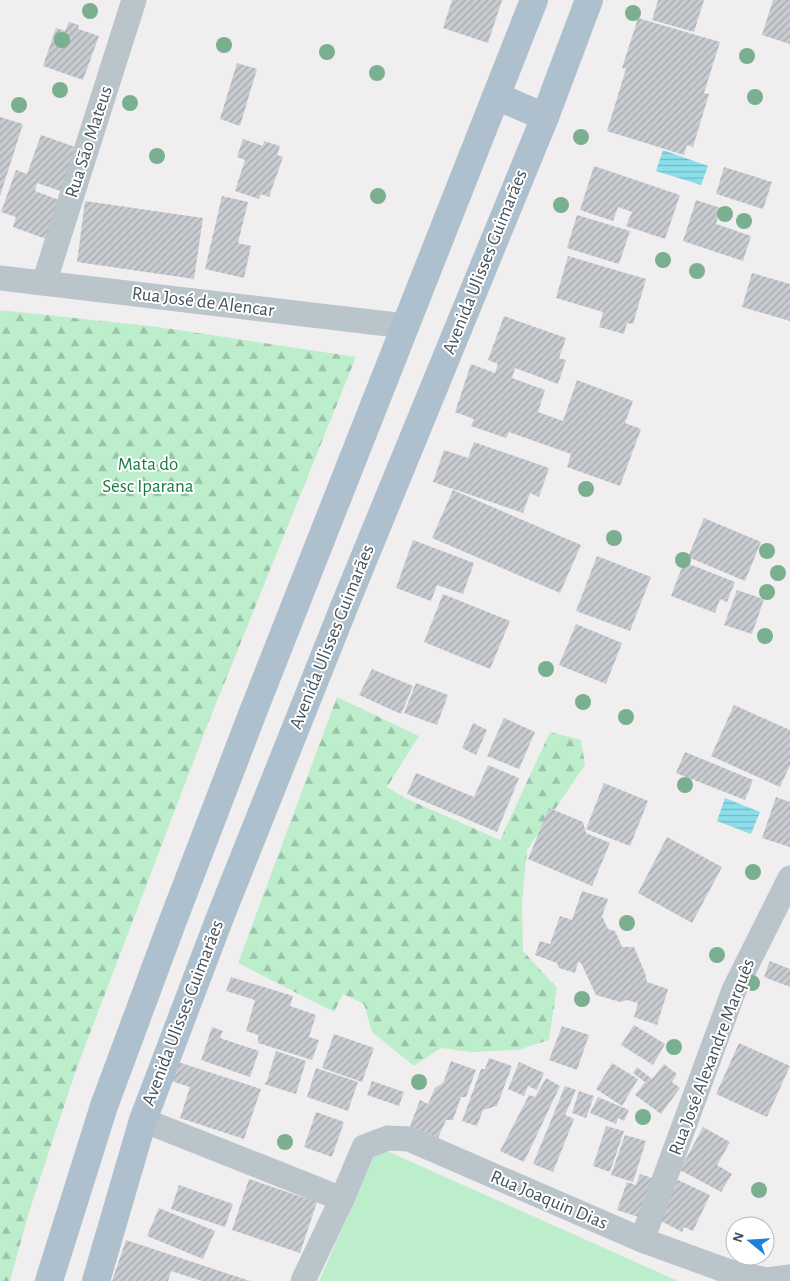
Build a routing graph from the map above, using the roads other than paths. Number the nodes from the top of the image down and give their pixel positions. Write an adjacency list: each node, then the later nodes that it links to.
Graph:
1 (134, 0): 7 (street, Rua São Mateus)
2 (534, 0): 4 (main road)
3 (589, 0): 5 (main road, Avenida Ulisses Guimarães)
4 (496, 96): 5 (main road); 8 (main road)
5 (545, 116): 10 (main road, Avenida Ulisses Guimarães)
6 (0, 278): 7 (street, Rua José de Alencar)
7 (44, 283): 8 (street, Rua José de Alencar)
8 (405, 326): 14 (main road)
9 (790, 878): 12 (street, Rua José Alexandre Marquês)
10 (143, 1120): 11 (street); 15 (main road, Avenida Ulisses Guimarães)
11 (342, 1199): 12 (street, Rua Joaquin Dias); 16 (street, Rua Joaquin Dias)
12 (642, 1240): 17 (street, Rua Joaquin Dias)
13 (790, 1277): 17 (street, Rua Joaquin Dias)
14 (49, 1281)
15 (96, 1281)
16 (303, 1281)
17 (767, 1281)

